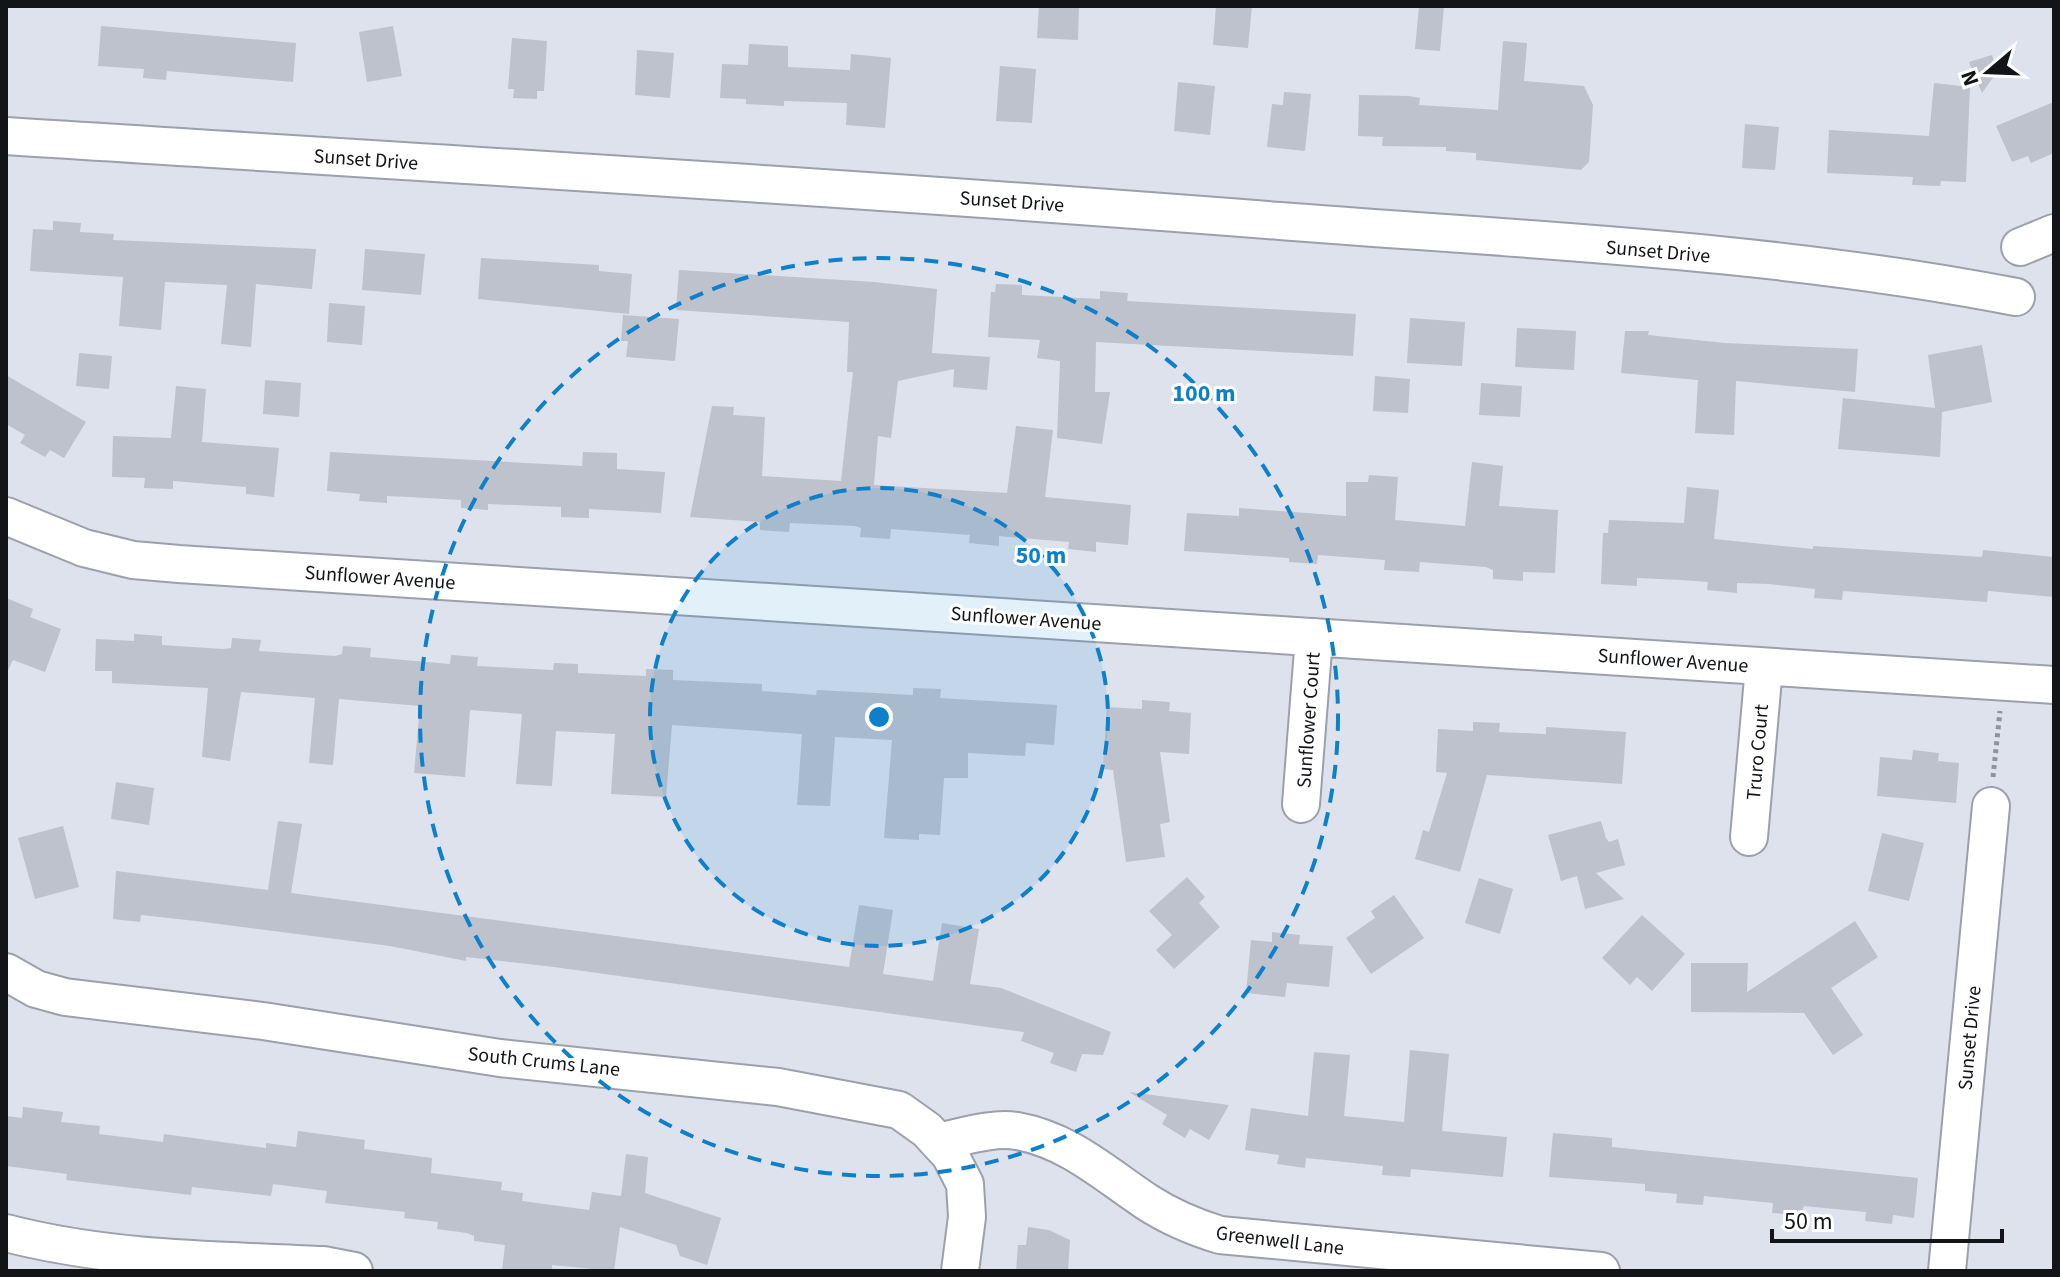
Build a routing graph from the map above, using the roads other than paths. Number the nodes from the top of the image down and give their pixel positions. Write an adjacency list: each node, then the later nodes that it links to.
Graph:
1 (6, 136): 4 (street, Sunset Drive)
2 (2054, 233): 3 (street)
3 (2020, 247)
4 (2016, 297)
5 (6, 516): 6 (street, Sunflower Avenue)
6 (1314, 637): 7 (street, Sunflower Avenue); 9 (street, Sunflower Court)
7 (1764, 667): 8 (street, Sunflower Avenue); 11 (street, Truro Court)
8 (2054, 685)
9 (1301, 804)
10 (1991, 806): 18 (street, Sunset Drive)
11 (1749, 837)
12 (16, 983): 13 (street, South Crums Lane)
13 (938, 1142): 16 (street, South Crums Lane); 17 (street, Greenwell Lane)
14 (6, 1233): 15 (street)
15 (354, 1271)
16 (960, 1271)
17 (1601, 1271)
18 (1947, 1271)

